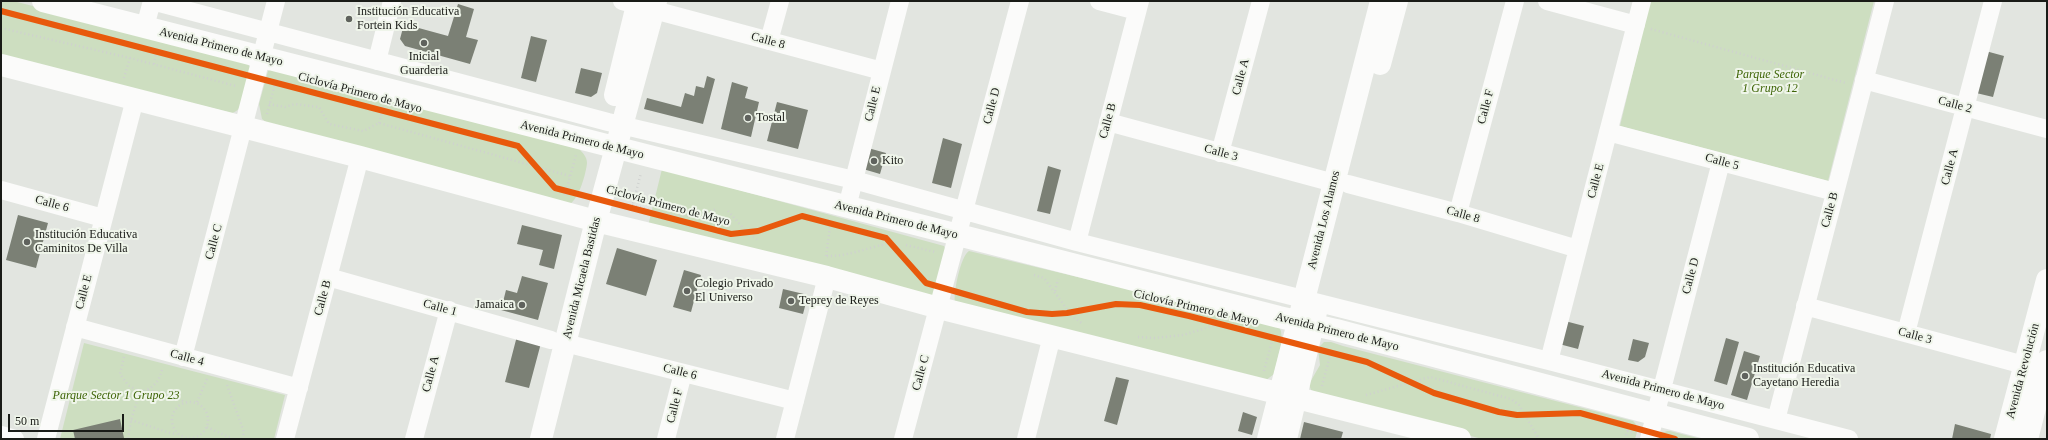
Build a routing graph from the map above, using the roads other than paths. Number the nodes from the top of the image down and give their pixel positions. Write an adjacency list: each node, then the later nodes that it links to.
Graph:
1 (43, 1): 20 (main road, Avenida Primero de Mayo)
2 (152, 1): 20 (street); 21 (street, Avenida Primero de Mayo)
3 (276, 1): 21 (street)
4 (392, 1): 23 (street)
5 (780, 1): 22 (street)
6 (900, 1): 26 (street, Calle E)
7 (1020, 1): 44 (street, Calle D)
8 (1098, 1): 18 (street)
9 (1261, 1): 36 (street, Calle A)
10 (1381, 1): 40 (main road, Avenida Los Alamos)
11 (1397, 1): 40 (main road, Avenida Los Alamos)
12 (1515, 1): 45 (street, Calle F)
13 (1547, 1): 19 (street)
14 (1642, 1): 19 (street, Calle E)
15 (1885, 1): 27 (street, Calle B)
16 (1993, 1): 29 (street, Calle A)
17 (641, 4): 22 (street, Calle 8); 31 (main road, Avenida Micaela Bastidas)
18 (1138, 6): 30 (street, Calle B)
19 (1636, 25): 34 (street, Calle E)
20 (146, 27): 25 (main road, Avenida Primero de Mayo)
21 (267, 32): 23 (street, Avenida Primero de Mayo); 25 (street, Calle C)
22 (769, 41): 26 (street, Calle 8)
23 (377, 61): 31 (street, Avenida Primero de Mayo)
24 (1, 65): 28 (main road)
25 (268, 69): 33 (street, Calle C); 35 (main road, Avenida Primero de Mayo)
26 (882, 71): 39 (street, Calle E)
27 (1863, 84): 29 (street, Calle 2); 42 (street, Calle B)
28 (135, 99): 33 (main road); 47 (street, Calle E)
29 (1965, 108): 32 (street, Calle 2); 59 (street, Calle A)
30 (1108, 122): 36 (street, Calle 3); 49 (street, Calle B)
31 (615, 123): 35 (main road, Avenida Micaela Bastidas); 39 (street, Avenida Primero de Mayo)
32 (2047, 129)
33 (253, 130): 37 (main road); 63 (street, Calle C)
34 (1608, 132): 38 (street, Calle 5); 50 (street, Calle E)
35 (609, 147): 43 (main road, Avenida Micaela Bastidas); 46 (main road, Avenida Primero de Mayo)
36 (1220, 153): 40 (street, Calle 3)
37 (360, 157): 43 (main road); 52 (street, Calle B)
38 (1721, 162): 42 (street, Calle 5); 69 (street, Calle D)
39 (854, 180): 44 (street, Avenida Primero de Mayo); 46 (street, Calle E)
40 (1341, 184): 45 (street, Calle 8); 54 (main road, Avenida Los Alamos)
41 (1, 190): 47 (street, Calle 6)
42 (1835, 192): 55 (street, Calle B)
43 (592, 209): 51 (main road); 62 (main road, Avenida Micaela Bastidas)
44 (965, 211): 48 (street, Calle D); 49 (street, Avenida Primero de Mayo)
45 (1458, 213): 50 (street, Calle 8)
46 (835, 216): 48 (main road, Avenida Primero de Mayo)
47 (104, 218): 58 (street, Calle E)
48 (958, 236): 56 (street, Calle C); 61 (main road, Avenida Primero de Mayo)
49 (1077, 242): 54 (street, Avenida Primero de Mayo)
50 (1578, 249): 64 (street, Calle E)
51 (827, 267): 56 (main road); 71 (street)
52 (328, 277): 57 (street, Calle 1); 68 (street, Calle B)
53 (2047, 280): 66 (main road, Avenida Revolución)
54 (1311, 302): 61 (main road, Avenida Los Alamos); 64 (street, Avenida Primero de Mayo)
55 (1805, 306): 59 (street, Calle 3); 72 (street, Calle B)
56 (939, 308): 60 (main road); 83 (street, Calle C)
57 (449, 310): 62 (street, Calle 1); 78 (street, Calle A)
58 (75, 327): 63 (street, Calle 4); 76 (street, Calle E)
59 (1906, 333): 66 (street, Calle 3)
60 (1052, 336): 70 (main road); 84 (street)
61 (1293, 336): 70 (main road, Avenida Los Alamos); 73 (main road, Avenida Primero de Mayo)
62 (558, 341): 67 (street, Calle 6); 79 (main road, Avenida Micaela Bastidas); 80 (main road, Avenida Micaela Bastidas)
63 (183, 357): 68 (street, Calle 4)
64 (1549, 360): 69 (street, Avenida Primero de Mayo)
65 (2047, 362): 91 (main road, Avenida Revolución)
66 (2024, 365): 90 (main road, Avenida Revolución)
67 (683, 373): 71 (street, Calle 6); 81 (street, Calle F)
68 (299, 388): 77 (street, Calle B)
69 (1662, 390): 72 (street, Avenida Primero de Mayo); 73 (street, Calle D)
70 (1278, 393): 85 (main road, Avenida Los Alamos); 86 (main road, Avenida Los Alamos); 87 (main road)
71 (795, 401): 82 (street)
72 (1776, 420): 89 (street, Avenida Primero de Mayo)
73 (1652, 429): 88 (main road, Avenida Primero de Mayo)
74 (1, 435): 75 (street)
75 (15, 439)
76 (46, 439)
77 (286, 439)
78 (414, 439)
79 (526, 439)
80 (541, 439)
81 (666, 439)
82 (785, 439)
83 (903, 439)
84 (1026, 439)
85 (1268, 439)
86 (1286, 439)
87 (1460, 439)
88 (1748, 439)
89 (1850, 439)
90 (2006, 439)
91 (2027, 439)

